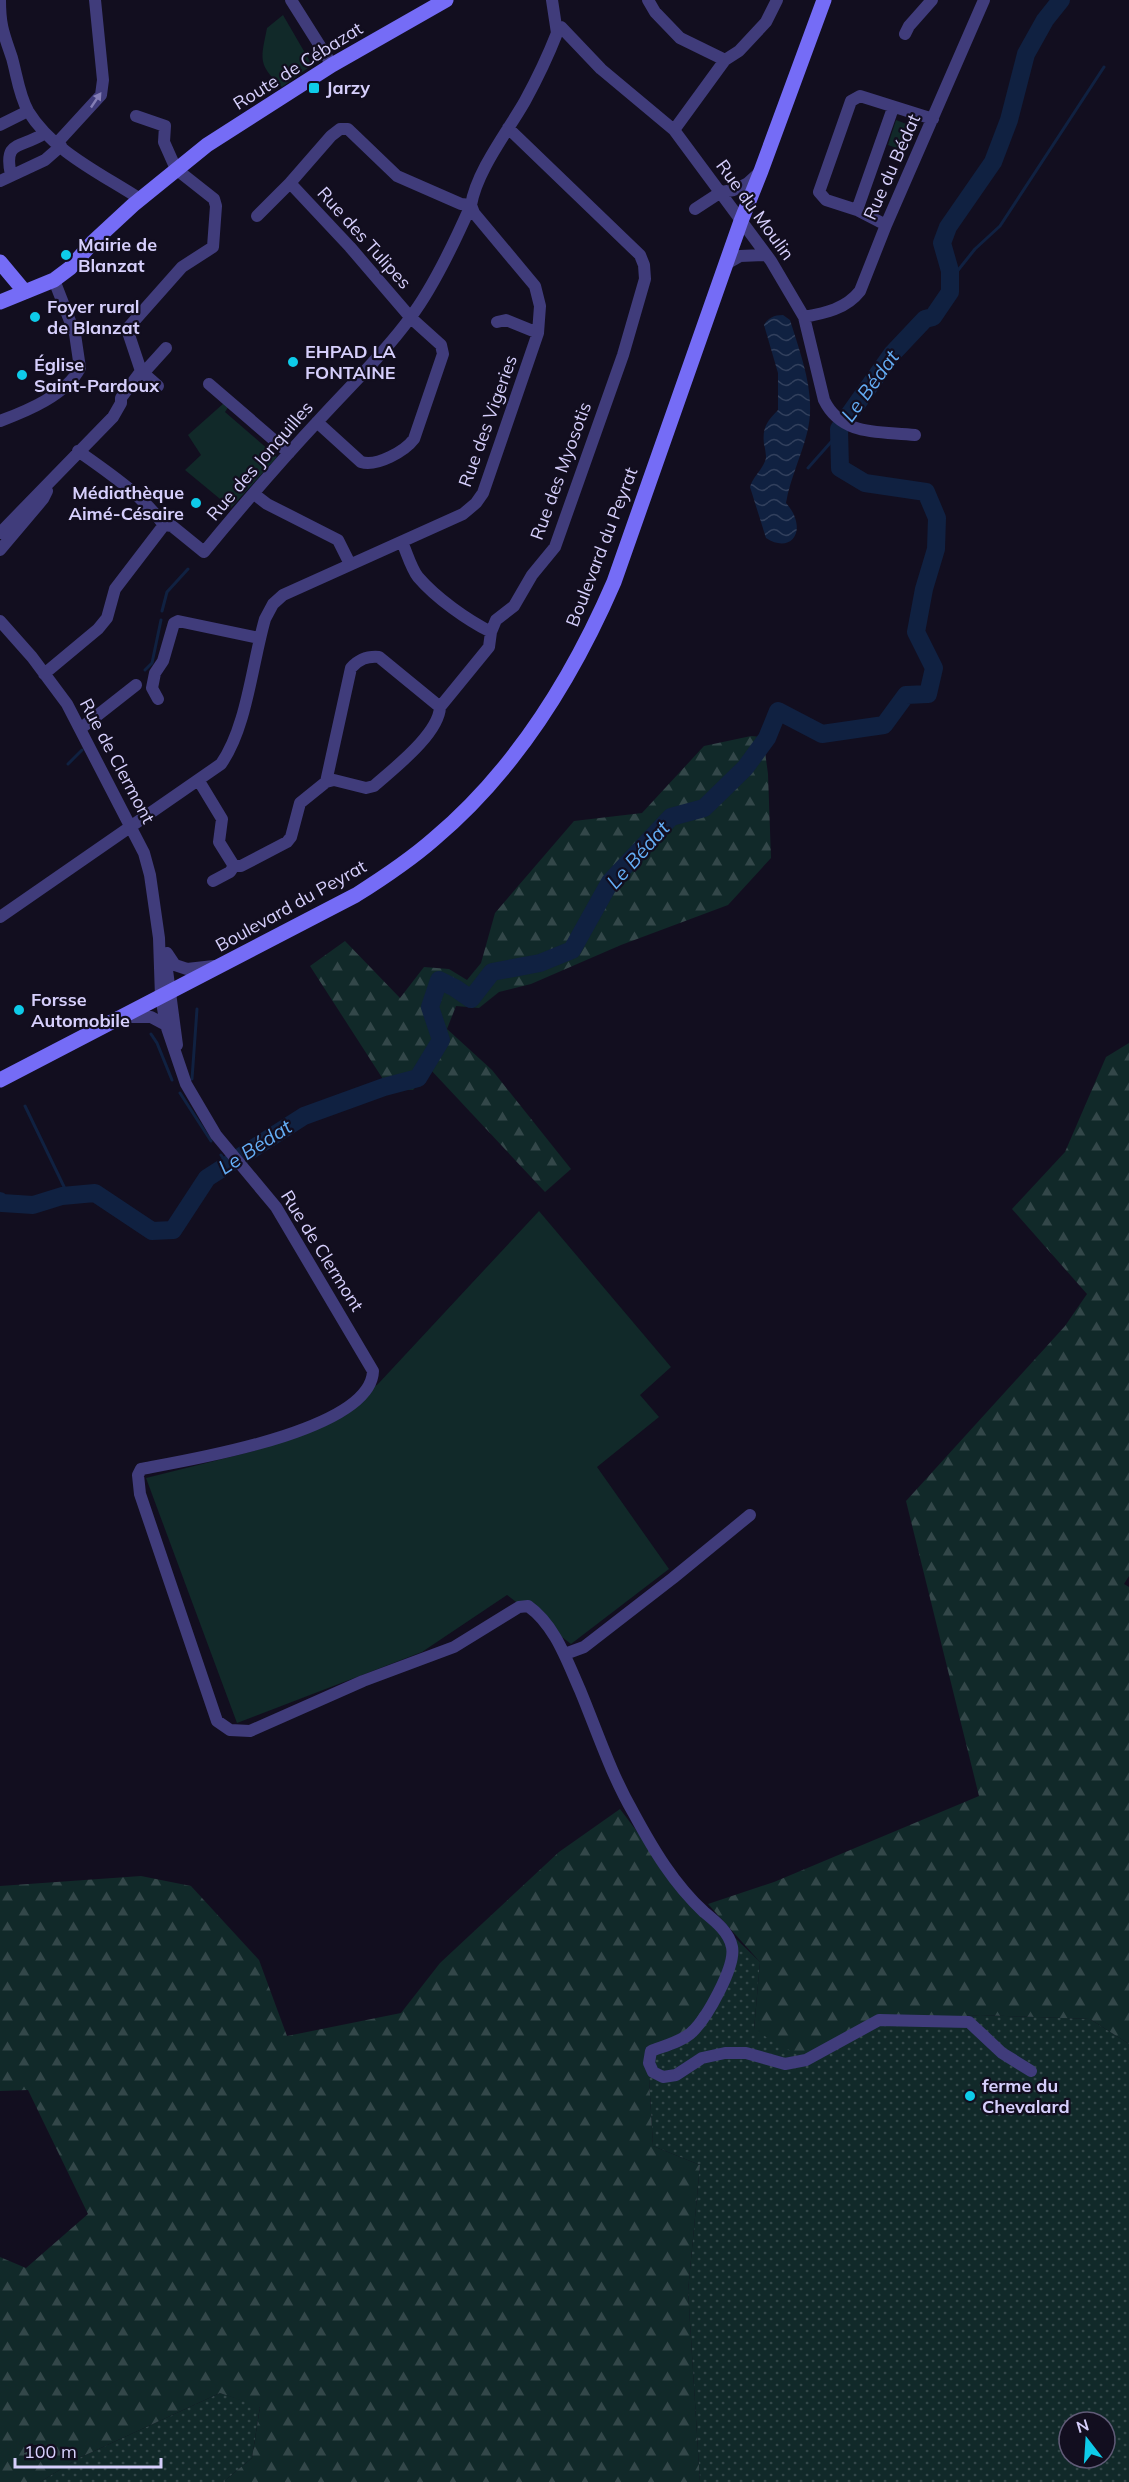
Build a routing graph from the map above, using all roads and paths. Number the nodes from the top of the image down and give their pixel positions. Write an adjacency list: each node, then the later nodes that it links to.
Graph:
1 (0, 0): 11 (street)
2 (95, 0): 24 (street, one-way to 2)
3 (291, 0): 15 (street)
4 (446, 0): 15 (main road, Route de Cébazat)
5 (552, 0): 12 (street)
6 (648, 0): 14 (street)
7 (777, 0): 14 (street)
8 (824, 0): 26 (main road, Boulevard du Peyrat)
9 (932, 0): 13 (street)
10 (984, 0): 19 (street, Rue du Bédat)
11 (1, 31): 17 (street)
12 (557, 33): 21 (street); 22 (street, Rue du Moulin)
13 (905, 34)
14 (725, 60): 22 (street)
15 (332, 65): 25 (main road, Route de Cébazat)
16 (893, 108): 19 (street); 33 (street); 33 (street)
17 (28, 111): 20 (street); 23 (street)
18 (136, 116): 25 (street)
19 (933, 119): 36 (street, Rue du Bédat)
20 (0, 125)
21 (508, 128): 31 (street); 64 (street, Rue des Myosotis)
22 (674, 130): 29 (street, Rue du Moulin)
23 (45, 133): 24 (street); 27 (street)
24 (59, 145): 27 (street); 30 (street)
25 (176, 169): 30 (main road, Route de Cébazat); 48 (street)
26 (761, 171): 29 (street); 35 (main road, Boulevard du Peyrat)
27 (6, 178)
28 (290, 183): 31 (street, Rue des Tulipes); 34 (street, Rue des Tulipes); 43 (street, Rue des Tulipes)
29 (721, 192): 32 (street); 35 (street, Rue du Moulin)
30 (140, 199): 40 (main road, Route de Cébazat)
31 (471, 205): 43 (street, Rue des Jonquilles); 46 (street, Rue des Vigeries)
32 (695, 209)
33 (857, 210): 36 (street)
34 (257, 216)
35 (741, 221): 37 (street, Rue du Moulin); 39 (main road, Boulevard du Peyrat)
36 (886, 225): 44 (street, Rue du Bédat)
37 (766, 255): 39 (street); 44 (street, Rue du Moulin)
38 (0, 262): 41 (main road)
39 (726, 264): 78 (main road, Boulevard du Peyrat)
40 (54, 280): 41 (main road, Route de Cébazat); 51 (street)
41 (25, 292): 42 (main road, Route de Cébazat)
42 (0, 302)
43 (411, 318): 52 (street, Rue des Jonquilles); 52 (street, Rue des Tulipes)
44 (804, 318): 53 (street, Rue du Moulin)
45 (497, 322): 46 (street)
46 (538, 333): 60 (street, Rue des Vigeries)
47 (166, 348): 48 (street)
48 (141, 371): 50 (street); 54 (street)
49 (209, 384): 55 (street)
50 (158, 386)
51 (0, 421)
52 (317, 422): 55 (street, Rue des Jonquilles)
53 (915, 435)
54 (78, 451): 56 (street); 58 (street)
55 (289, 453): 57 (street, Rue des Jonquilles)
56 (47, 484): 59 (street); 61 (street)
57 (254, 494): 58 (street, Rue des Jonquilles); 62 (street)
58 (164, 525): 66 (street)
59 (0, 533)
60 (402, 542): 62 (street, Rue des Vigeries); 64 (street)
61 (0, 550)
62 (350, 564): 65 (street, Rue des Vigeries)
63 (0, 621): 66 (street, Rue de Clermont)
64 (491, 632): 69 (street, Rue des Myosotis)
65 (259, 638): 68 (street); 71 (street, Rue des Vigeries)
66 (45, 674): 70 (street, Rue de Clermont)
67 (136, 685): 70 (street)
68 (158, 699)
69 (440, 707): 72 (street, Rue des Myosotis); 72 (street)
70 (80, 729): 73 (street, Rue de Clermont)
71 (199, 781): 73 (street, Rue des Vigeries); 74 (street)
72 (326, 782): 74 (street)
73 (132, 826): 76 (street, Rue des Vigeries); 77 (street, Rue de Clermont)
74 (234, 866): 75 (street)
75 (213, 881)
76 (0, 917)
77 (162, 944): 78 (street); 79 (street, Rue de Clermont)
78 (227, 963): 79 (main road, Boulevard du Peyrat)
79 (166, 994): 80 (main road, Boulevard du Peyrat); 81 (street, Rue de Clermont); 82 (street)
80 (124, 1017): 81 (street); 83 (main road, Boulevard du Peyrat)
81 (166, 1025): 82 (street, Rue de Clermont)
82 (179, 1064): 85 (street, Rue de Clermont)
83 (0, 1080)
84 (750, 1515): 85 (street)
85 (565, 1654): 86 (street)
86 (1031, 2071)

